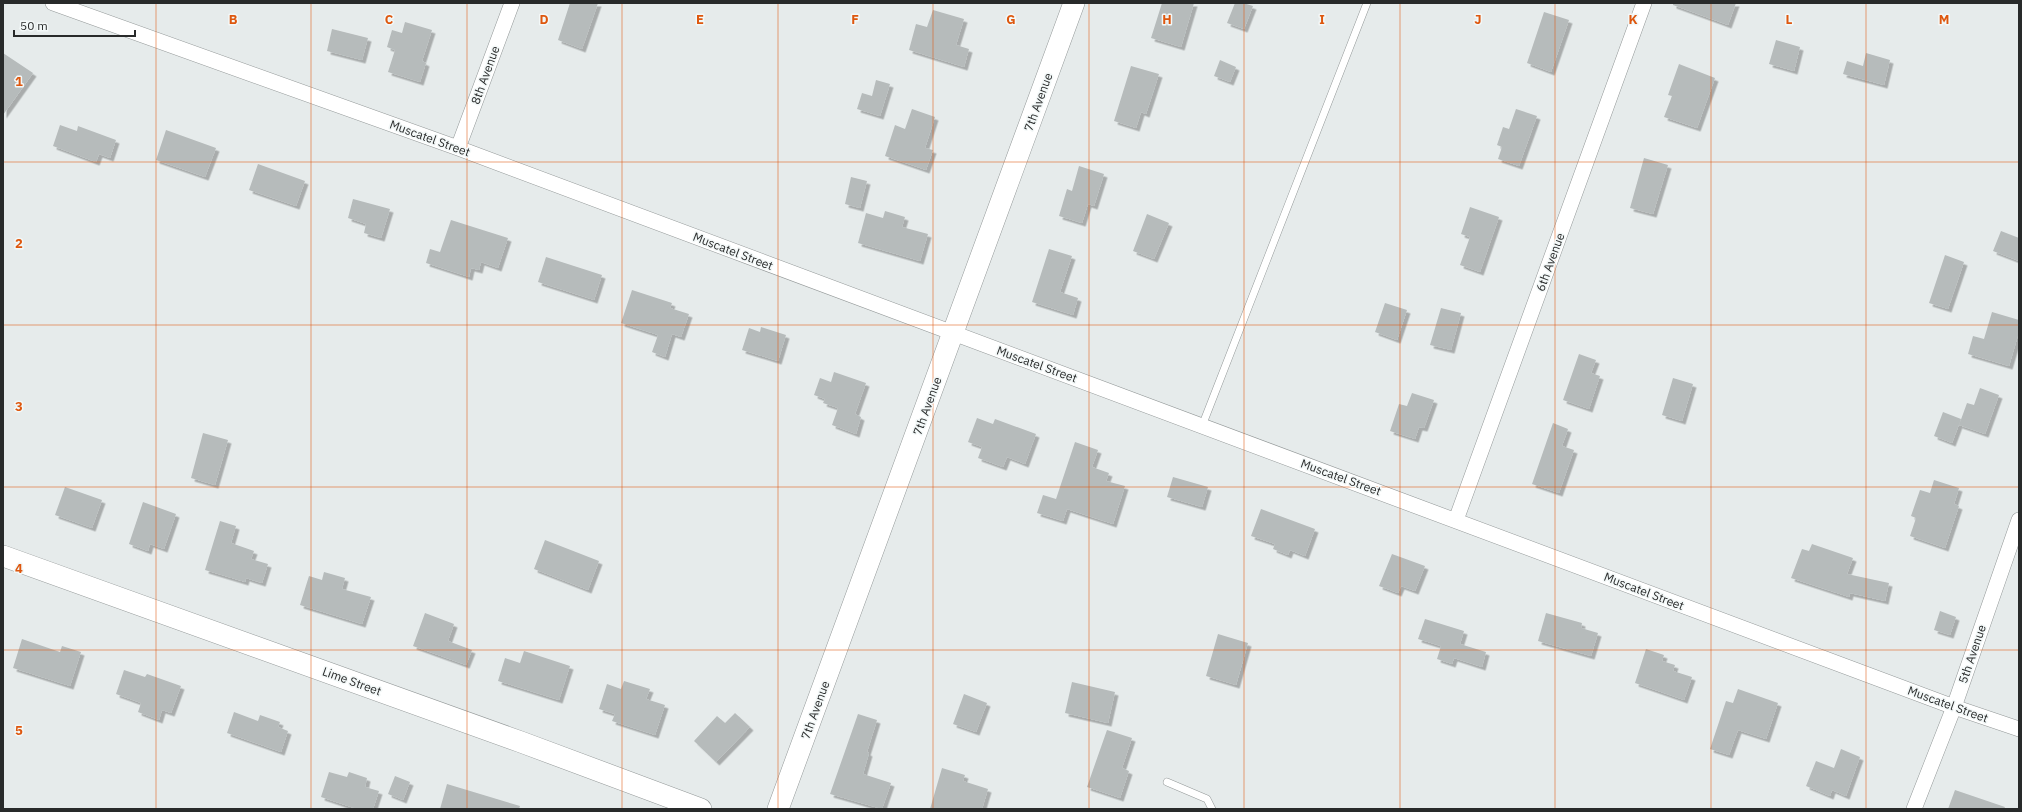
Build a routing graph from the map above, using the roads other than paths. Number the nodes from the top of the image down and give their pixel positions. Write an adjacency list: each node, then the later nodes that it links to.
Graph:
1 (54, 3): 6 (street, Muscatel Street)
2 (512, 3): 6 (street, 8th Avenue)
3 (1074, 3): 7 (street, 7th Avenue)
4 (1367, 3): 8 (lane)
5 (1644, 3): 9 (street, 6th Avenue)
6 (458, 148): 7 (street, Muscatel Street)
7 (954, 334): 8 (street, Muscatel Street); 16 (street, 7th Avenue)
8 (1202, 426): 9 (street, Muscatel Street)
9 (1456, 520): 12 (street, Muscatel Street)
10 (2019, 520): 12 (street, 5th Avenue)
11 (3, 556): 15 (street, Lime Street)
12 (1954, 706): 13 (street, Muscatel Street); 18 (street, 5th Avenue)
13 (2019, 729)
14 (1167, 782): 17 (lane)
15 (701, 809)
16 (778, 809)
17 (1212, 809)
18 (1914, 809)

